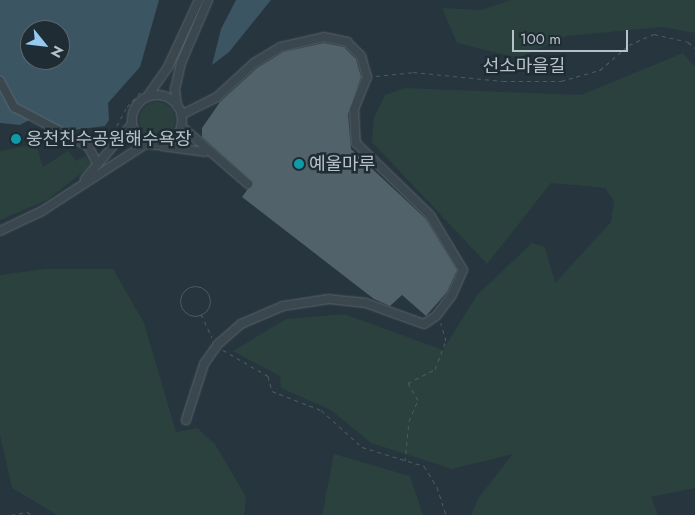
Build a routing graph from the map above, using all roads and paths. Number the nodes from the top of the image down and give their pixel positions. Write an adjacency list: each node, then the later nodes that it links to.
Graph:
1 (199, 0): 7 (street)
2 (208, 0): 8 (street)
3 (695, 48): 4 (path, 선소마을길)
4 (367, 77): 9 (street); 21 (street)
5 (0, 80): 16 (street)
6 (145, 87): 12 (path)
7 (145, 98): 8 (street); 10 (street)
8 (177, 106): 9 (street)
9 (181, 115): 11 (street)
10 (132, 124): 13 (street); 16 (street)
11 (181, 126): 14 (street); 15 (street)
12 (110, 140)
13 (147, 143): 14 (street); 18 (street)
14 (158, 145): 15 (street)
15 (209, 153): 17 (street)
16 (98, 165): 18 (street)
17 (248, 184)
18 (75, 190): 19 (street)
19 (0, 231)
20 (201, 314): 20 (path); 22 (path)
21 (436, 316): 22 (street); 24 (path)
22 (218, 344): 23 (street); 24 (path)
23 (186, 420)
24 (405, 462): 27 (path)
25 (11, 515): 26 (path)
26 (33, 515)
27 (446, 515)

